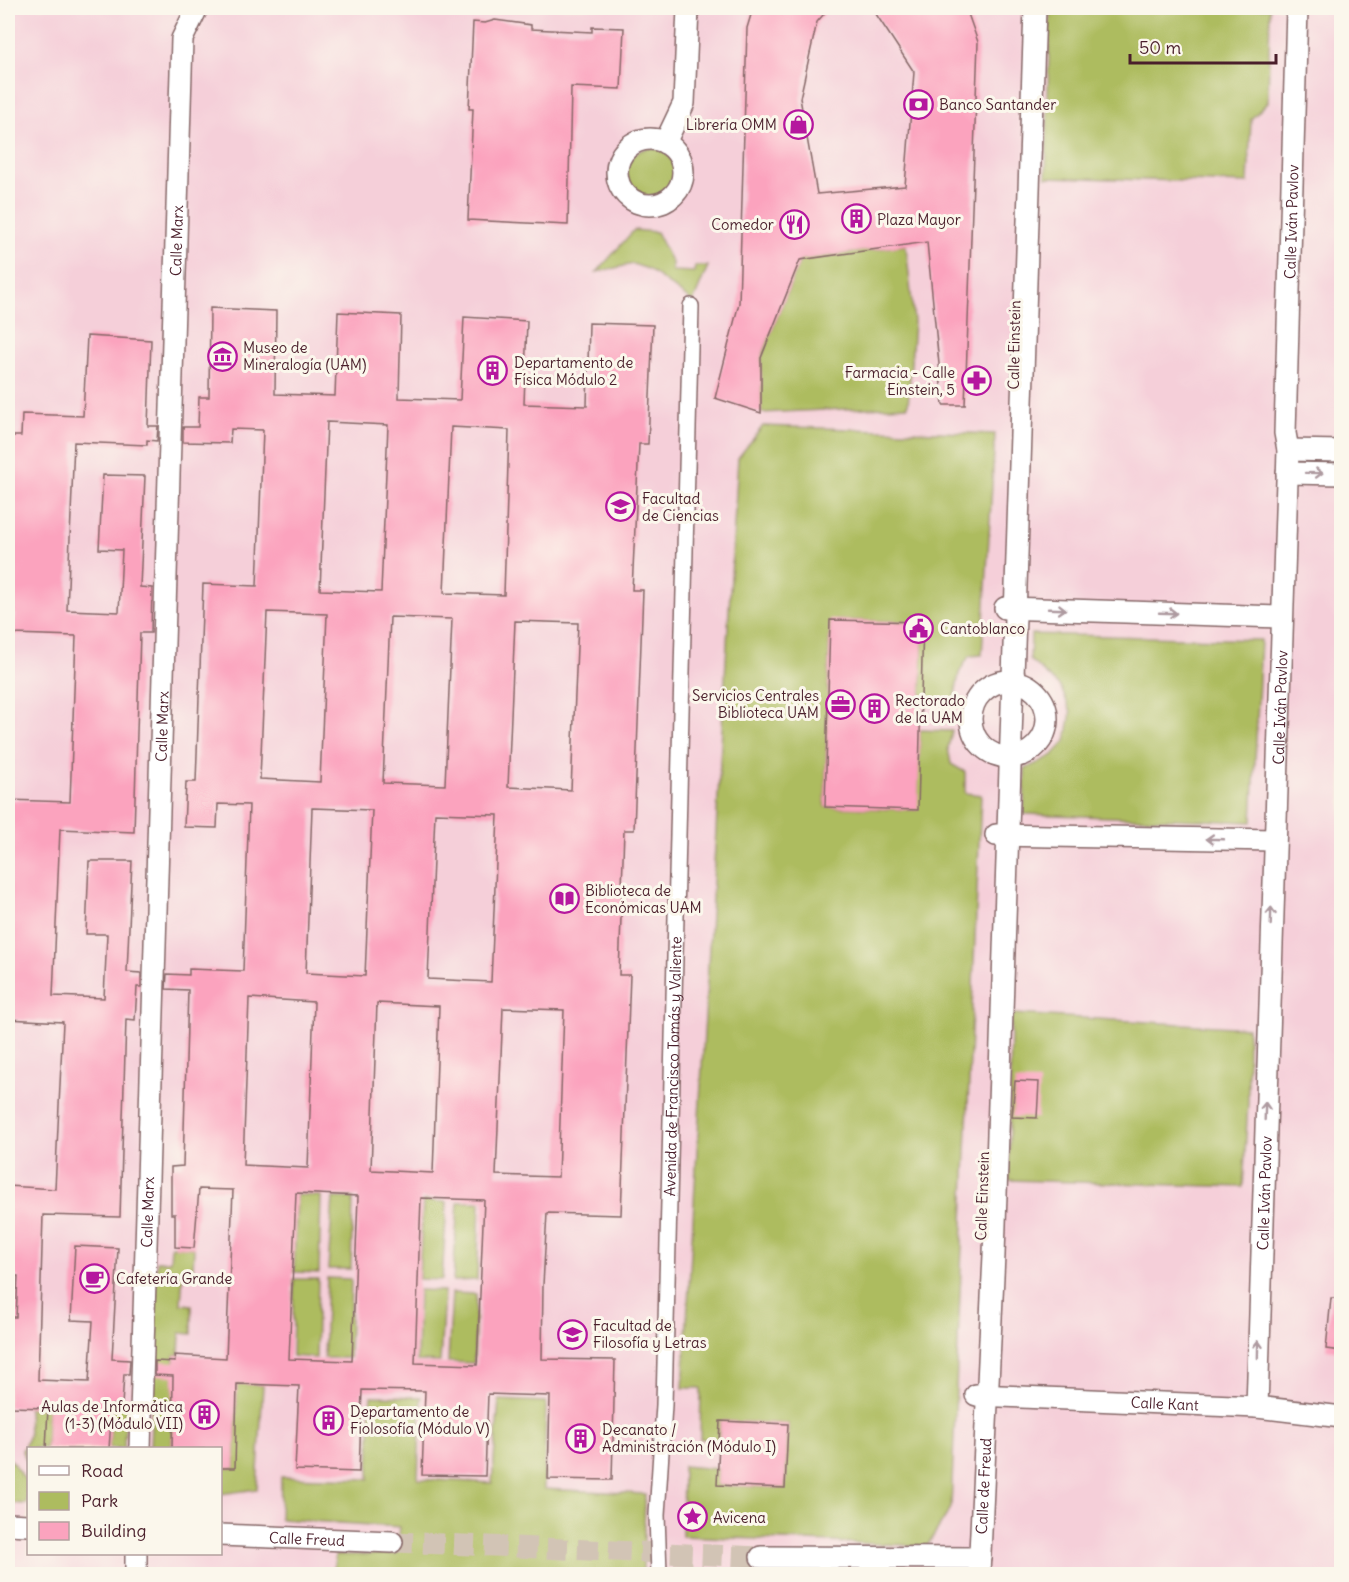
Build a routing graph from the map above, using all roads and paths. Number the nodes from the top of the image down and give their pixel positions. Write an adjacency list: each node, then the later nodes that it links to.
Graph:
1 (196, 8): 21 (street, Calle Marx)
2 (688, 8): 6 (street)
3 (1023, 8): 12 (street, Calle Einstein)
4 (1035, 8): 12 (street, Calle Einstein)
5 (1297, 8): 8 (street, Calle Iván Pavlov)
6 (665, 143)
7 (691, 306): 30 (street, Avenida de Francisco Tomás y Valiente)
8 (1288, 450): 9 (street); 10 (street, Calle Iván Pavlov)
9 (1341, 451)
10 (1287, 473): 11 (street, one-way to 11); 13 (street, Calle Iván Pavlov)
11 (1341, 474)
12 (1011, 608): 13 (street, one-way to 13); 14 (street, Calle Einstein)
13 (1281, 616): 17 (street, Calle Iván Pavlov)
14 (1007, 682): 15 (street, Calle Einstein); 15 (street); 15 (street)
15 (1004, 757): 16 (street, Calle Einstein)
16 (1002, 834): 17 (street, one-way to 16); 18 (street, Calle Einstein)
17 (1274, 840): 19 (street, Calle Iván Pavlov, one-way to 17)
18 (982, 1396): 19 (street, Calle Kant); 28 (street, Calle Einstein)
19 (1257, 1407): 20 (street, Calle Kant)
20 (1341, 1417)
21 (140, 1447)
22 (8, 1524): 23 (street)
23 (27, 1525)
24 (222, 1535): 25 (street, Calle Freud)
25 (392, 1542)
26 (136, 1555): 29 (street)
27 (760, 1557): 28 (street)
28 (975, 1564)
29 (136, 1575)
30 (659, 1575)

